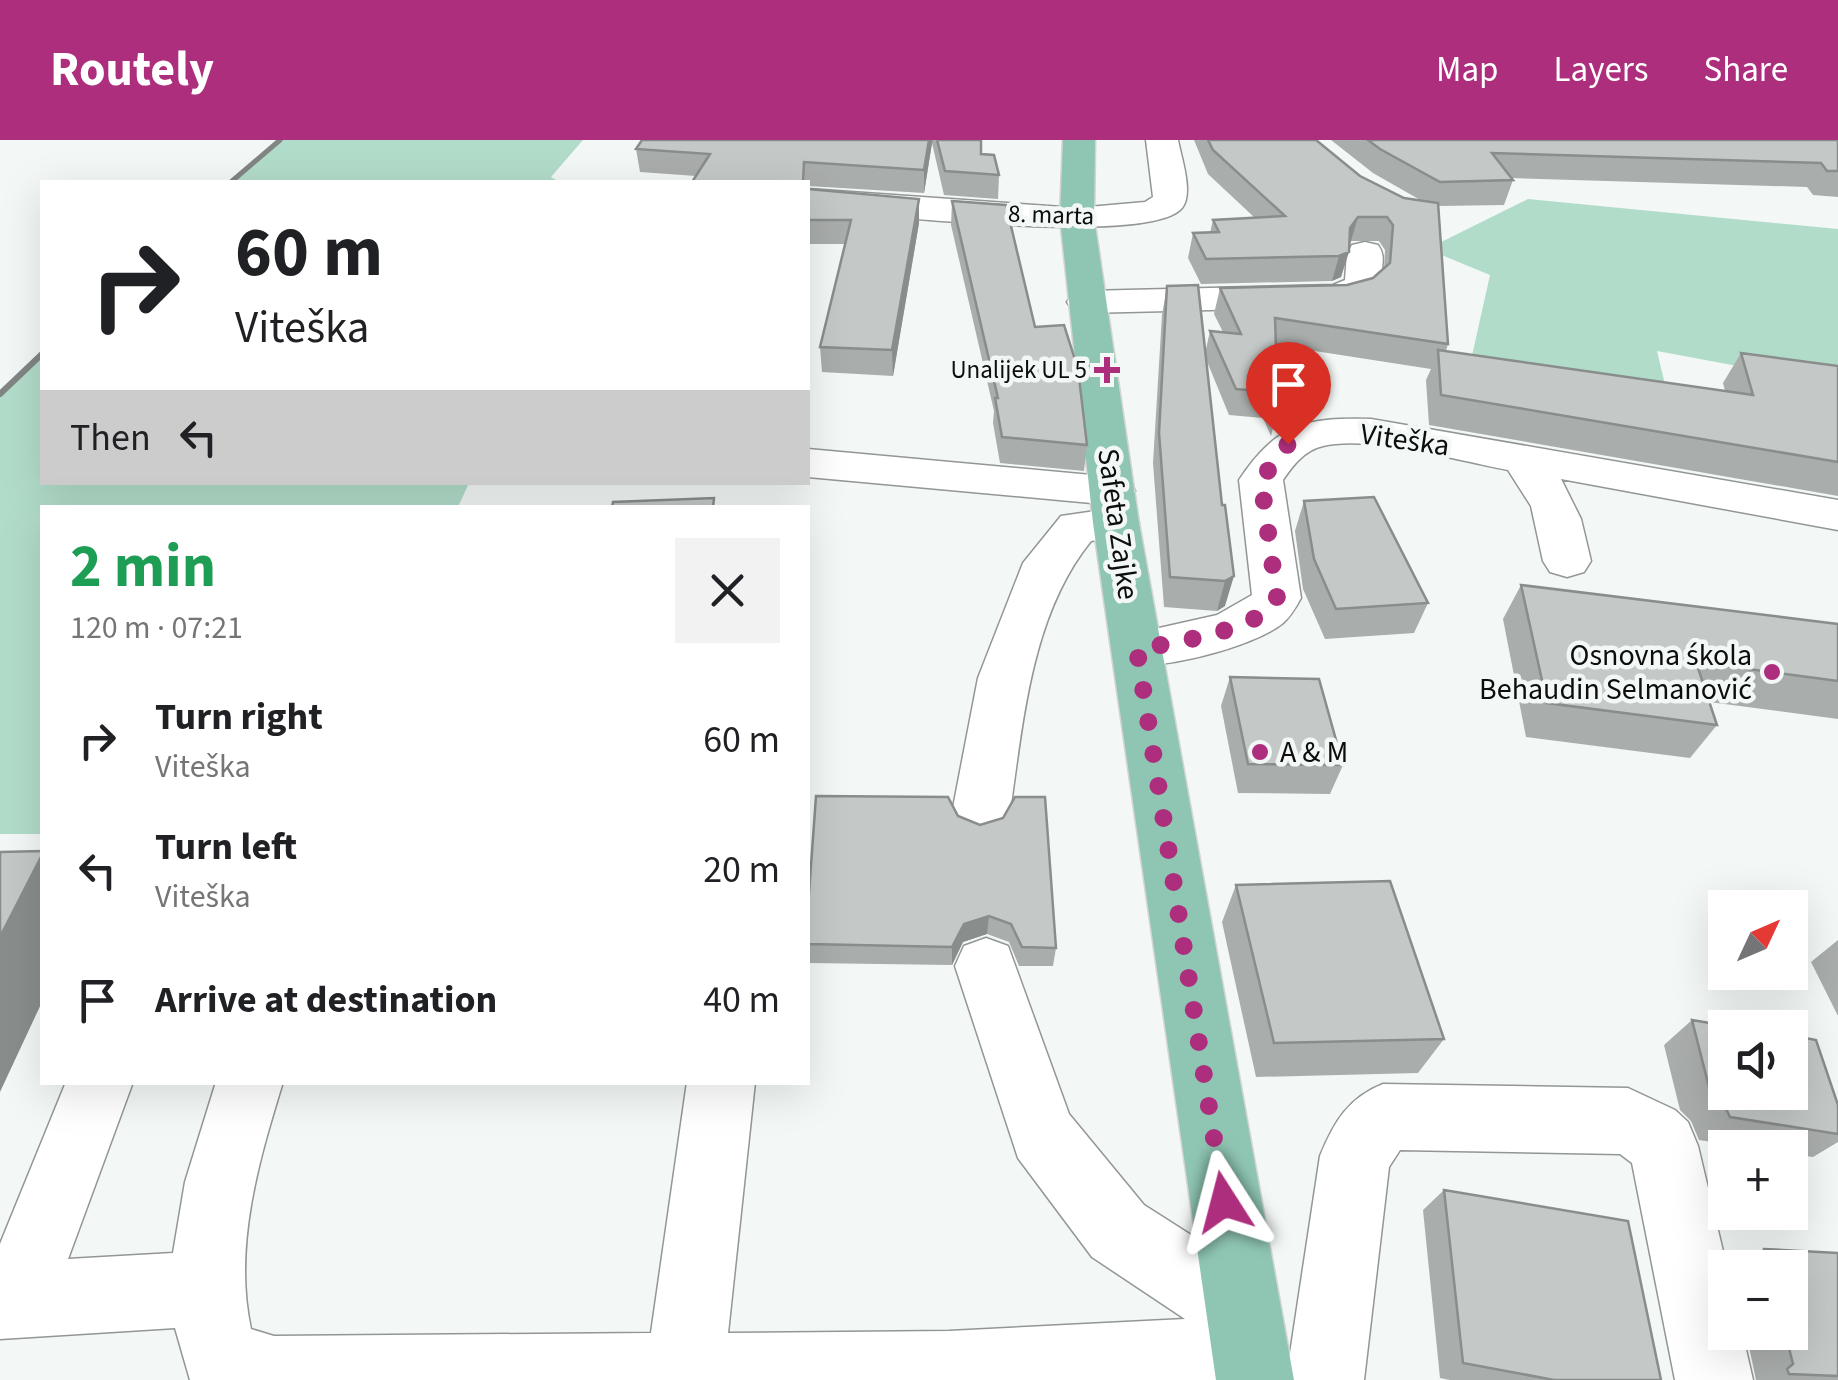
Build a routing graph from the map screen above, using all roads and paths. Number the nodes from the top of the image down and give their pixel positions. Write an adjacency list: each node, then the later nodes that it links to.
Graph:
1 (1080, 140): 4 (main road, Safeta Zajke)
2 (1162, 140): 4 (street, 8. marta)
3 (810, 199): 4 (street, 8. marta)
4 (1076, 218): 6 (main road, Safeta Zajke)
5 (1365, 253): 6 (street)
6 (1086, 302): 9 (main road, Safeta Zajke)
7 (1522, 459): 10 (street, Viteška); 11 (street); 12 (street, Viteška)
8 (810, 462): 9 (street)
9 (1114, 507): 12 (main road, Safeta Zajke); 13 (street)
10 (1838, 516)
11 (1567, 561)
12 (1137, 650): 20 (main road, Safeta Zajke)
13 (980, 818)
14 (986, 966): 20 (street)
15 (99, 1085): 19 (street)
16 (249, 1085): 18 (street)
17 (721, 1085): 21 (street)
18 (208, 1288): 19 (street); 21 (street)
19 (8, 1301)
20 (1248, 1348): 21 (street)
21 (686, 1372)
22 (1325, 1380): 23 (street)
23 (1714, 1380)

